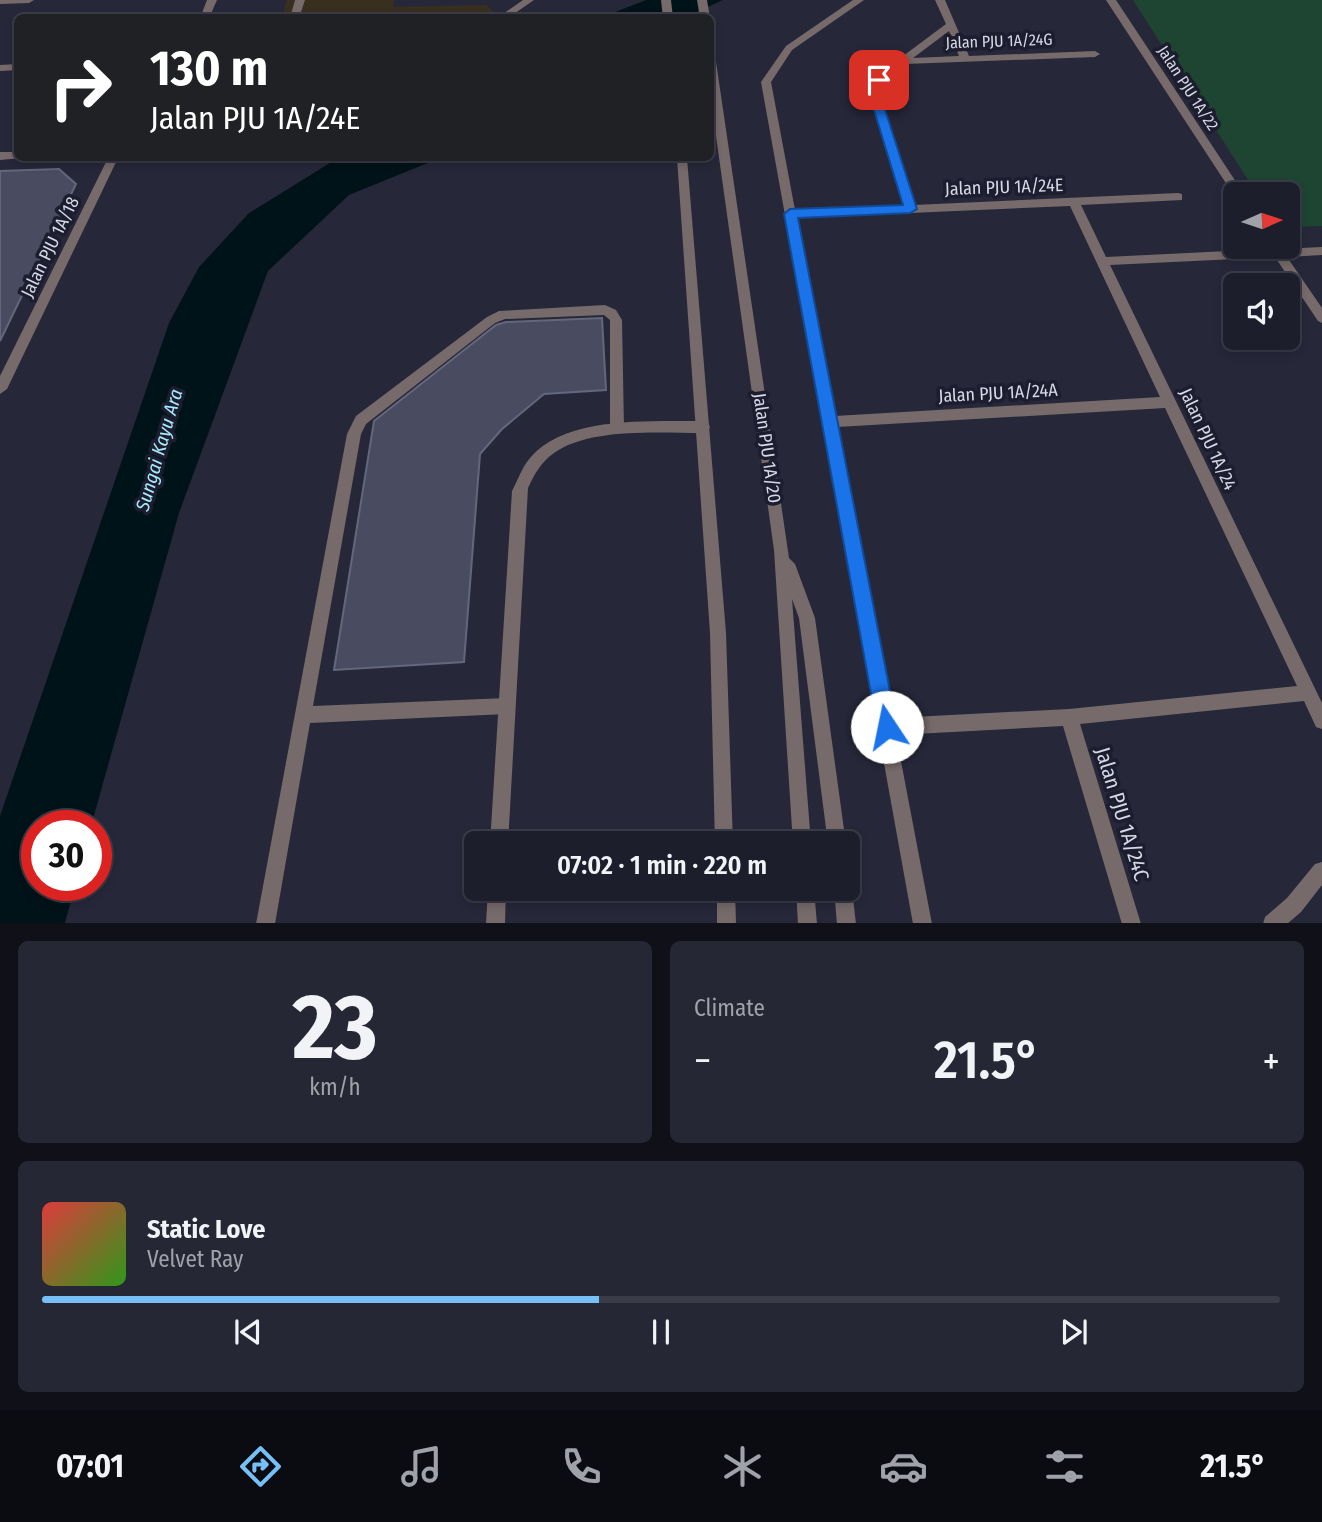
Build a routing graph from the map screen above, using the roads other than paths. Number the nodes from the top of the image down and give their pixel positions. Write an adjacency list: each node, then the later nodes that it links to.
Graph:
1 (29, 0): 6 (street)
2 (529, 0): 7 (street)
3 (859, 0): 19 (street)
4 (940, 0): 8 (street)
5 (1111, 0): 15 (street, Jalan PJU 1A/22)
6 (0, 1)
7 (507, 14)
8 (951, 25): 10 (street); 11 (street)
9 (1095, 54): 10 (street, Jalan PJU 1A/24G)
10 (965, 58): 11 (street, Jalan PJU 1A/24G)
11 (904, 61): 18 (street)
12 (714, 78): 31 (street, Jalan PJU 1A/20)
13 (112, 161): 26 (street, Jalan PJU 1A/18)
14 (682, 161): 29 (street)
15 (1231, 182)
16 (1178, 197): 17 (street, Jalan PJU 1A/24E)
17 (1074, 202): 18 (street, Jalan PJU 1A/24E); 24 (street, Jalan PJU 1A/24)
18 (910, 209): 19 (street, Jalan PJU 1A/24E)
19 (790, 214): 28 (street)
20 (1300, 251): 21 (street)
21 (1322, 251)
22 (1223, 253): 24 (street)
23 (1282, 259): 25 (street)
24 (1103, 261): 27 (street, Jalan PJU 1A/24)
25 (1322, 318)
26 (0, 389)
27 (1169, 402): 28 (street, Jalan PJU 1A/24A); 32 (street, Jalan PJU 1A/24)
28 (829, 422): 37 (street)
29 (703, 427): 30 (street); 39 (street)
30 (617, 429): 33 (street); 34 (street)
31 (781, 550): 40 (street, Jalan PJU 1A/20); 41 (street)
32 (1307, 693): 35 (street); 36 (street, Jalan PJU 1A/24)
33 (507, 706): 34 (street); 38 (street)
34 (303, 715): 47 (street)
35 (1069, 717): 37 (street); 53 (street, Jalan PJU 1A/24C)
36 (1322, 721)
37 (887, 727): 52 (street)
38 (500, 831)
39 (724, 831)
40 (801, 831)
41 (836, 831)
42 (1322, 871): 54 (street)
43 (496, 901): 48 (street)
44 (726, 901): 49 (street)
45 (806, 901): 50 (street)
46 (844, 901): 51 (street)
47 (265, 923)
48 (495, 923)
49 (727, 923)
50 (808, 923)
51 (847, 923)
52 (923, 923)
53 (1132, 923)
54 (1272, 923)

